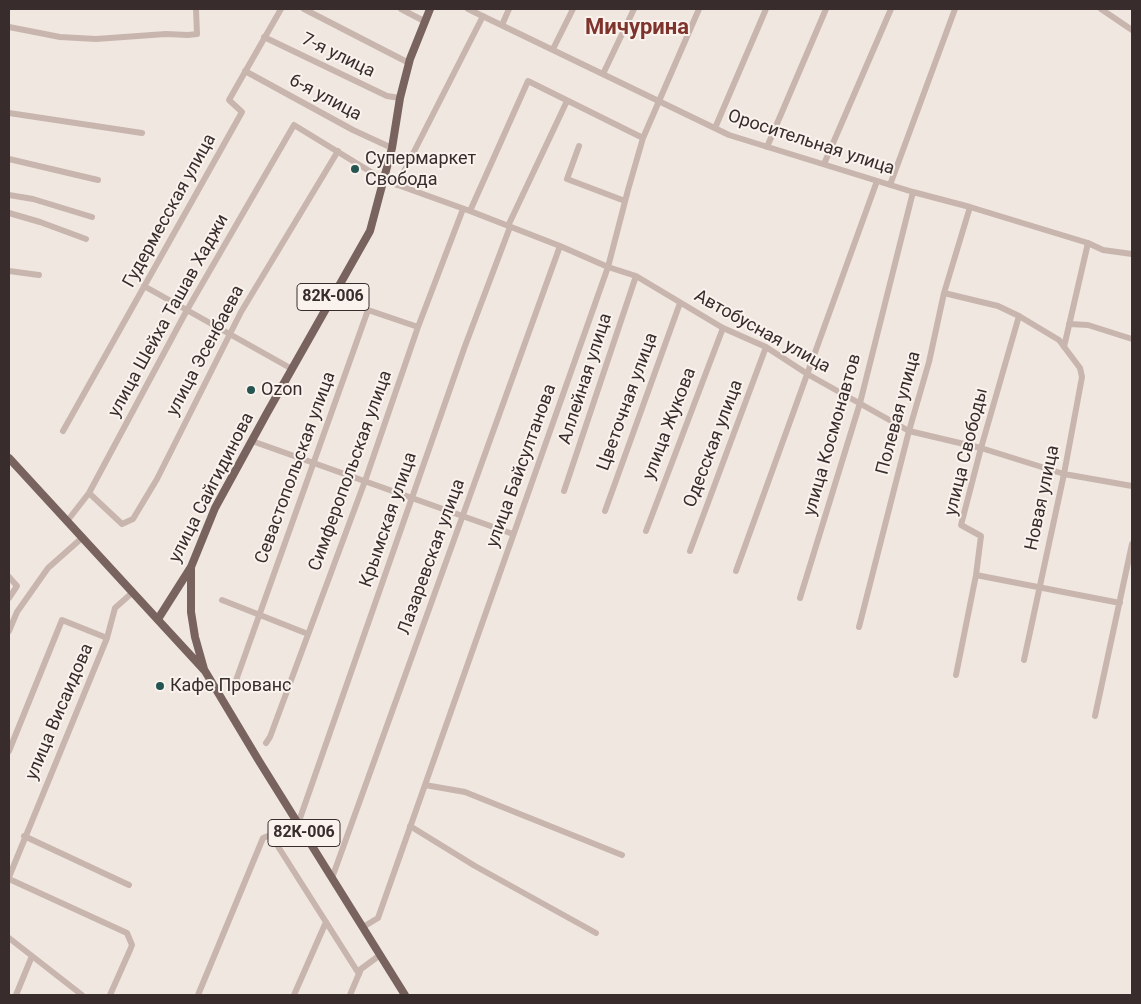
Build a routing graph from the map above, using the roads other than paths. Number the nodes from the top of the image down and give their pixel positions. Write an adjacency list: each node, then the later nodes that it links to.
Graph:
1 (196, 9): 19 (street)
2 (281, 9): 21 (street, Гудермесская улица)
3 (304, 9): 23 (street)
4 (401, 9): 17 (street)
5 (430, 9): 17 (main road, улица Сайгидинова / 82К-006)
6 (468, 9): 16 (street, Оросительная улица)
7 (509, 9): 18 (street)
8 (573, 9): 22 (street)
9 (634, 9): 25 (street)
10 (699, 9): 28 (street, улица Байсултанова)
11 (766, 9): 31 (street)
12 (826, 9): 35 (street)
13 (891, 9): 39 (street)
14 (955, 9): 44 (street)
15 (1101, 9): 20 (street)
16 (483, 16): 18 (street, Оросительная улица); 43 (street)
17 (424, 21): 23 (main road, улица Сайгидинова / 82К-006)
18 (502, 25): 22 (street, Оросительная улица)
19 (9, 26)
20 (1132, 30)
21 (264, 37): 24 (street, Гудермесская улица); 26 (street, 7-я улица)
22 (553, 49): 25 (street, Оросительная улица)
23 (409, 63): 26 (main road, улица Сайгидинова / 82К-006)
24 (246, 71): 36 (street, 6-я улица); 62 (street, Гудермесская улица)
25 (603, 74): 28 (street, Оросительная улица)
26 (400, 98): 36 (main road, улица Сайгидинова / 82К-006)
27 (567, 101): 33 (street); 50 (street); 53 (street, Крымская улица)
28 (660, 102): 31 (street, Оросительная улица); 33 (street, улица Байсултанова)
29 (9, 113): 32 (street)
30 (294, 125): 37 (street, Автобусная улица); 65 (street, улица Шейха Ташав Хаджи)
31 (714, 128): 35 (street, Оросительная улица)
32 (142, 133)
33 (643, 138): 47 (street, улица Байсултанова)
34 (579, 146): 47 (street)
35 (767, 147): 39 (street, Оросительная улица)
36 (392, 148): 41 (main road, улица Сайгидинова / 82К-006)
37 (338, 151): 41 (street, Автобусная улица); 70 (street, улица Эсенбаева)
38 (9, 159): 40 (street)
39 (824, 164): 42 (street, Оросительная улица)
40 (98, 180)
41 (384, 180): 43 (street, Автобусная улица); 74 (main road, улица Сайгидинова / 82К-006)
42 (878, 181): 44 (street, Оросительная улица); 75 (street)
43 (397, 185): 49 (street, Автобусная улица)
44 (890, 185): 45 (street, Оросительная улица)
45 (913, 192): 48 (street, Оросительная улица); 76 (street, улица Космонавтов)
46 (9, 196): 52 (street)
47 (626, 201): 58 (street, улица Байсултанова)
48 (970, 207): 55 (street, Оросительная улица); 63 (street, Полевая улица)
49 (462, 208): 50 (street, Автобусная улица); 68 (street, Симферопольская улица)
50 (470, 211): 53 (street, Автобусная улица)
51 (9, 214): 54 (street)
52 (92, 217)
53 (509, 226): 56 (street, Автобусная улица); 88 (street, Крымская улица)
54 (86, 239)
55 (1088, 243): 57 (street, Оросительная улица); 67 (street)
56 (560, 246): 58 (street, Автобусная улица); 90 (street, Лазаревская улица)
57 (1132, 254)
58 (608, 267): 61 (street, Автобусная улица); 93 (street, улица Байсултанова)
59 (9, 270): 60 (street)
60 (39, 276)
61 (636, 276): 64 (street, Автобусная улица); 86 (street, Аллейная улица)
62 (144, 286): 65 (street); 77 (street, Гудермесская улица)
63 (944, 293): 66 (street, Новая улица); 78 (street, Полевая улица)
64 (680, 303): 69 (street, Автобусная улица); 89 (street, Цветочная улица)
65 (187, 310): 70 (street); 87 (street, улица Шейха Ташав Хаджи)
66 (1019, 316): 73 (street, Новая улица); 80 (street, улица Свободы)
67 (1069, 324): 71 (street); 73 (street)
68 (418, 327): 82 (street, Севастопольская улица); 84 (street, Симферопольская улица)
69 (722, 328): 72 (street, Автобусная улица); 92 (street, улица Жукова)
70 (229, 335): 74 (street); 87 (street, улица Эсенбаева)
71 (1132, 339)
72 (766, 347): 75 (street, Автобусная улица); 96 (street, Одесская улица)
73 (1064, 347): 83 (street, Новая улица)
74 (292, 369): 79 (main road, улица Сайгидинова / 82К-006)
75 (809, 375): 76 (street, Автобусная улица); 98 (street)
76 (860, 403): 78 (street, Автобусная улица); 106 (street, улица Космонавтов)
77 (63, 431)
78 (909, 431): 80 (street, Автобусная улица); 111 (street, Полевая улица)
79 (252, 441): 82 (street); 97 (main road, улица Сайгидинова / 82К-006)
80 (981, 448): 83 (street, Автобусная улица); 99 (street, улица Свободы)
81 (9, 458): 91 (main road)
82 (313, 462): 84 (street); 109 (street, Севастопольская улица)
83 (1064, 474): 85 (street, Автобусная улица); 103 (street, Новая улица)
84 (365, 481): 88 (street); 113 (street, Симферопольская улица)
85 (1132, 486)
86 (564, 491)
87 (89, 493): 91 (street, улица Шейха Ташав Хаджи)
88 (412, 498): 90 (street); 123 (street, Крымская улица)
89 (605, 511)
90 (463, 516): 93 (street); 129 (street, Лазаревская улица)
91 (68, 520): 94 (main road)
92 (646, 531)
93 (513, 534): 122 (street, улица Байсултанова)
94 (83, 537): 104 (main road); 112 (street)
95 (1132, 544): 101 (street)
96 (690, 551)
97 (191, 567): 110 (main road, улица Сайгидинова); 116 (main road, 82К-006)
98 (736, 571)
99 (976, 575): 103 (street); 117 (street, улица Свободы)
100 (9, 577): 105 (street)
101 (1124, 583): 102 (street); 108 (street)
102 (1132, 584)
103 (1039, 586): 108 (street); 115 (street, Новая улица)
104 (133, 592): 110 (main road); 114 (street, улица Висаидова)
105 (9, 598)
106 (800, 598)
107 (222, 600): 109 (street)
108 (1120, 603): 119 (street)
109 (259, 615): 113 (street); 118 (street, Севастопольская улица)
110 (158, 619): 116 (main road)
111 (860, 627)
112 (9, 631)
113 (308, 634): 120 (street, Симферопольская улица)
114 (107, 638): 121 (street); 125 (street, улица Висаидова)
115 (1024, 660)
116 (204, 671): 123 (main road, 82К-006)
117 (956, 675)
118 (234, 686)
119 (1095, 716)
120 (266, 743)
121 (9, 751)
122 (425, 785): 124 (street, улица Байсултанова); 126 (street)
123 (298, 824): 129 (main road, 82К-006)
124 (410, 826): 132 (street, улица Байсултанова); 133 (street)
125 (24, 836): 127 (street, улица Висаидова); 130 (street)
126 (622, 855)
127 (12, 856): 128 (street, улица Висаидова)
128 (9, 878): 140 (street)
129 (332, 878): 132 (main road, 82К-006)
130 (129, 885)
131 (326, 922): 137 (street); 141 (street); 142 (street)
132 (363, 927): 135 (main road, 82К-006)
133 (596, 933)
134 (9, 938): 136 (street)
135 (380, 955): 137 (street); 144 (main road, 82К-006)
136 (32, 956): 138 (street); 139 (street)
137 (359, 974): 143 (street)
138 (16, 995)
139 (82, 995)
140 (110, 995)
141 (198, 995)
142 (294, 995)
143 (350, 995)
144 (405, 995)

